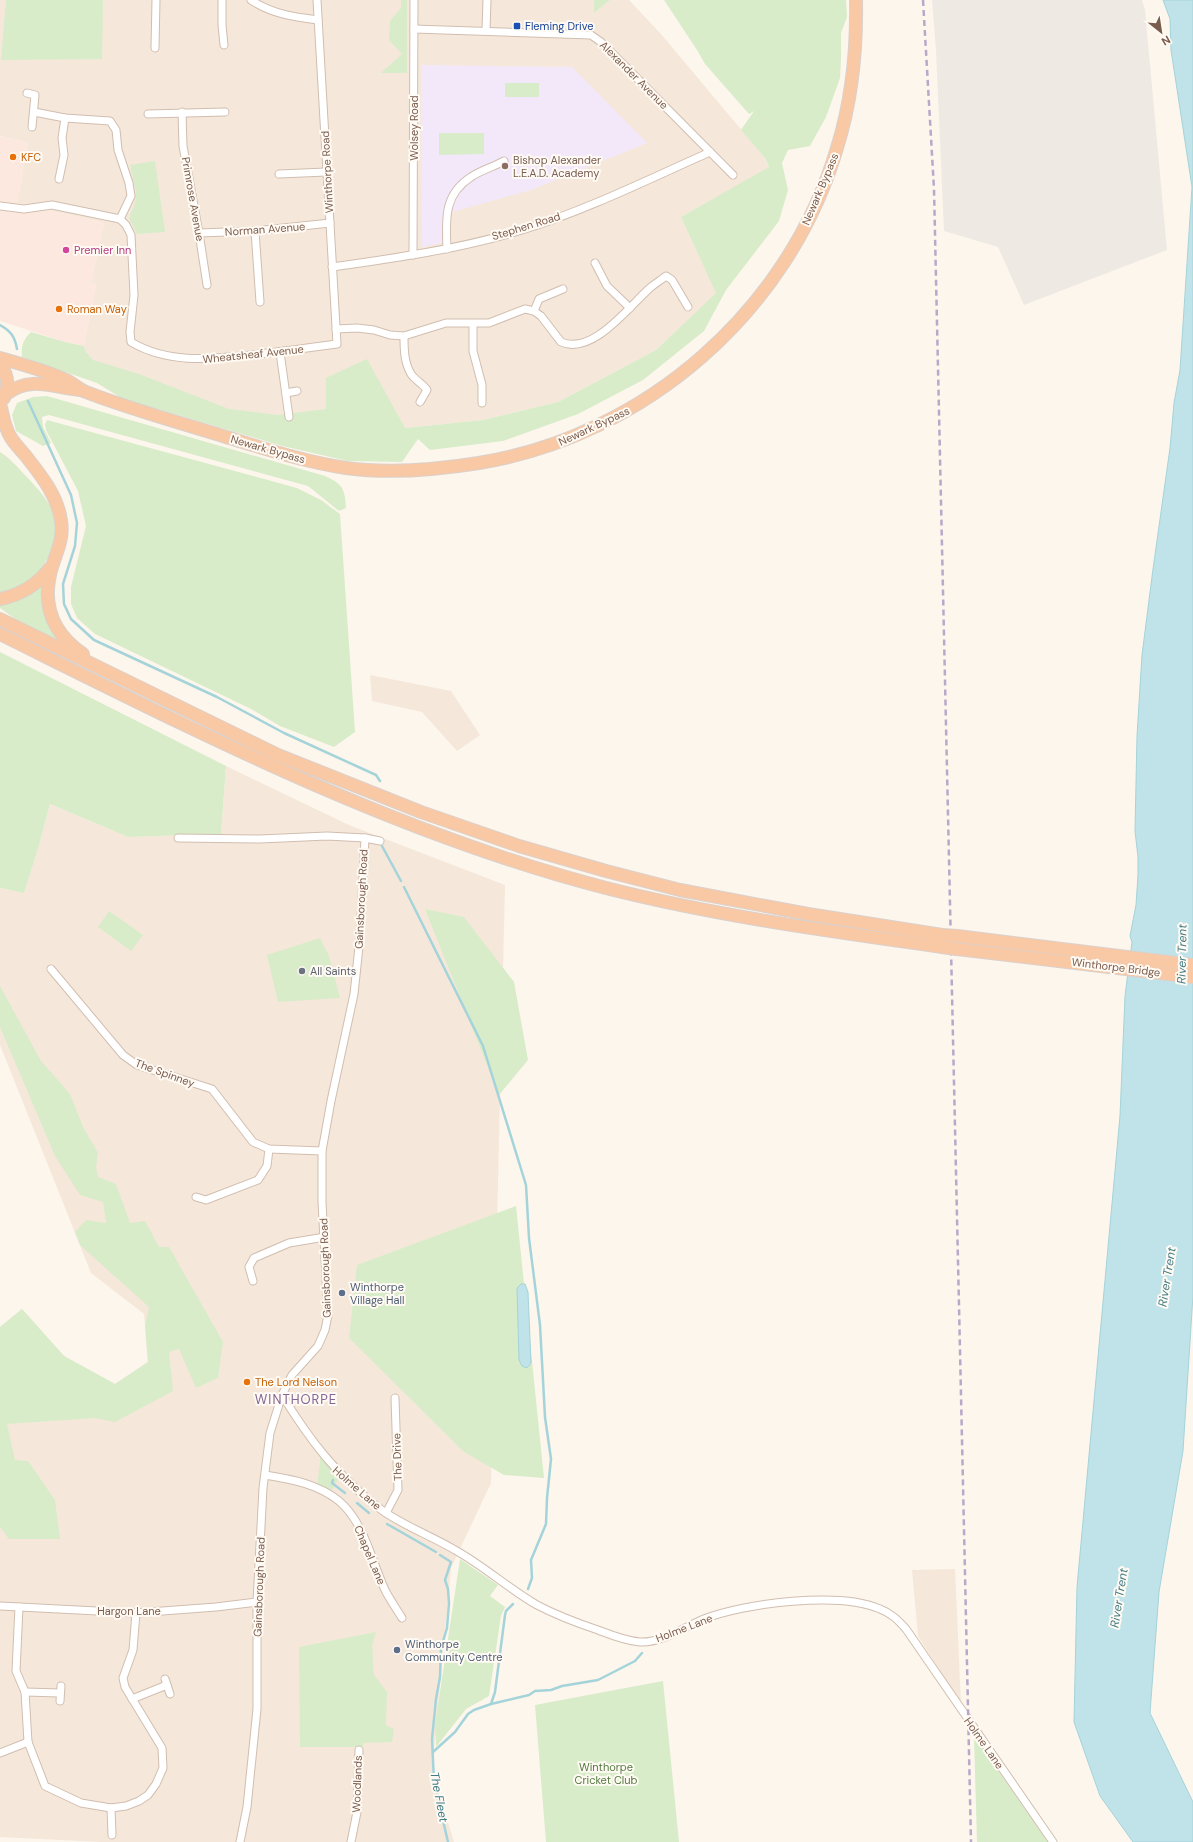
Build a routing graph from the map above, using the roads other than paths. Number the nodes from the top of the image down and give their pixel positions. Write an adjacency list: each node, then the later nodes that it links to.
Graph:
1 (156, 0): 12 (street)
2 (222, 0): 11 (street)
3 (251, 0): 8 (street)
4 (317, 0): 8 (street, Winthorpe Road)
5 (414, 0): 9 (street, Wolsey Road)
6 (487, 0): 10 (street)
7 (856, 0): 48 (highway, Newark Bypass)
8 (318, 20): 22 (street, Winthorpe Road)
9 (414, 29): 10 (street, Alexander Avenue); 32 (street, Wolsey Road)
10 (486, 30): 20 (street, Alexander Avenue)
11 (224, 45)
12 (154, 48)
13 (27, 93): 14 (street)
14 (34, 112): 18 (street); 19 (street)
15 (182, 112): 16 (street); 17 (street); 30 (street, Primrose Avenue)
16 (225, 112)
17 (148, 114)
18 (65, 118): 25 (street); 27 (street)
19 (32, 127)
20 (710, 152): 24 (street, Alexander Avenue); 31 (street, Stephen Road)
21 (504, 161): 31 (street)
22 (326, 172): 23 (street); 28 (street, Winthorpe Road)
23 (279, 174)
24 (733, 175)
25 (59, 179)
26 (0, 206): 27 (street)
27 (120, 219): 45 (street, Wheatsheaf Avenue)
28 (330, 223): 29 (street, Norman Avenue); 34 (street, Winthorpe Road)
29 (255, 231): 30 (street, Norman Avenue); 37 (street)
30 (200, 233): 35 (street, Primrose Avenue)
31 (447, 249): 32 (street, Stephen Road)
32 (414, 255): 34 (street, Stephen Road)
33 (595, 263): 38 (street)
34 (332, 267): 42 (street, Winthorpe Road)
35 (207, 285)
36 (563, 289): 40 (street)
37 (260, 302)
38 (630, 308): 39 (street); 40 (street)
39 (688, 308)
40 (534, 311): 41 (street)
41 (473, 324): 43 (street); 53 (street)
42 (336, 329): 43 (street); 44 (street, Winthorpe Road)
43 (404, 336): 52 (street)
44 (337, 344): 45 (street, Wheatsheaf Avenue)
45 (280, 352): 50 (street)
46 (0, 358): 48 (highway, Newark Bypass)
47 (0, 364): 51 (highway)
48 (82, 390): 51 (highway, Newark Bypass)
49 (297, 391): 50 (street)
50 (286, 393): 54 (street)
51 (2, 400): 55 (highway)
52 (420, 402)
53 (482, 403)
54 (289, 417)
55 (5, 433): 56 (highway)
56 (52, 565): 57 (highway); 60 (highway)
57 (0, 599)
58 (0, 619): 60 (highway)
59 (0, 634): 64 (highway)
60 (110, 674): 64 (highway)
61 (178, 838): 62 (street)
62 (365, 838): 63 (street, Gainsborough Road); 70 (street, Gainsborough Road)
63 (380, 841)
64 (942, 941): 65 (highway, bridge); 65 (highway, bridge)
65 (1064, 956): 66 (highway, Winthorpe Bridge); 68 (highway, Winthorpe Bridge)
66 (1193, 965)
67 (51, 969): 69 (street, The Spinney)
68 (1193, 976)
69 (269, 1149): 70 (street, The Spinney); 71 (street)
70 (322, 1151): 72 (street, Gainsborough Road)
71 (196, 1197)
72 (326, 1237): 73 (street); 74 (street, Gainsborough Road)
73 (253, 1281)
74 (282, 1395): 76 (street, Gainsborough Road); 77 (street, Holme Lane)
75 (395, 1398): 77 (street, The Drive)
76 (265, 1475): 78 (street, Gainsborough Road); 82 (street, Chapel Lane)
77 (386, 1513): 94 (street, Holme Lane)
78 (257, 1602): 81 (street, Hargon Lane); 92 (street, Gainsborough Road)
79 (0, 1606): 80 (street, Hargon Lane)
80 (19, 1607): 81 (street, Hargon Lane); 83 (street)
81 (136, 1614): 85 (street)
82 (402, 1618)
83 (25, 1692): 86 (street); 87 (street)
84 (170, 1694): 85 (street)
85 (132, 1699): 90 (street)
86 (60, 1702)
87 (28, 1742): 89 (street); 90 (street)
88 (359, 1750): 93 (street, Woodlands)
89 (0, 1753)
90 (111, 1808): 91 (street)
91 (112, 1835)
92 (240, 1842)
93 (351, 1842)
94 (1053, 1842)

